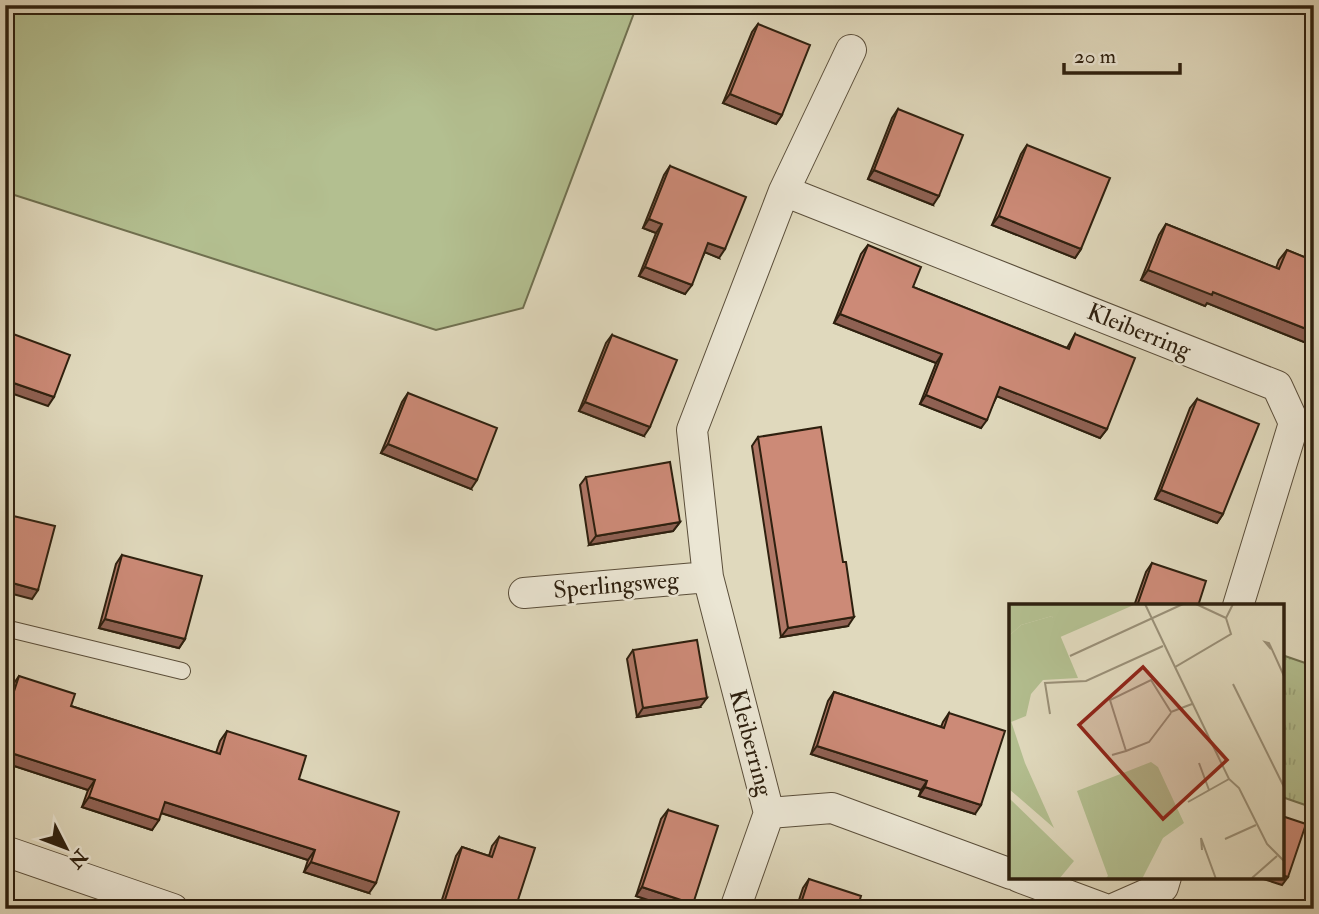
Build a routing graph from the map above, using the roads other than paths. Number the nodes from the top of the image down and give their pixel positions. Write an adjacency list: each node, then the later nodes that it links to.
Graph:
1 (851, 50): 2 (street, Kleiberring)
2 (784, 191): 3 (street, Kleiberring); 5 (street, Kleiberring)
3 (708, 578): 4 (street, Sperlingsweg); 8 (street, Kleiberring)
4 (524, 593)
5 (1239, 604)
6 (5, 628): 7 (lane)
7 (182, 671)
8 (769, 813): 10 (street, Kleiberring); 14 (street, Kleiberring)
9 (5, 851): 13 (street)
10 (1009, 873)
11 (1024, 879): 15 (street)
12 (1166, 879): 16 (street)
13 (173, 909)
14 (735, 909)
15 (1105, 909)
16 (1113, 909)

